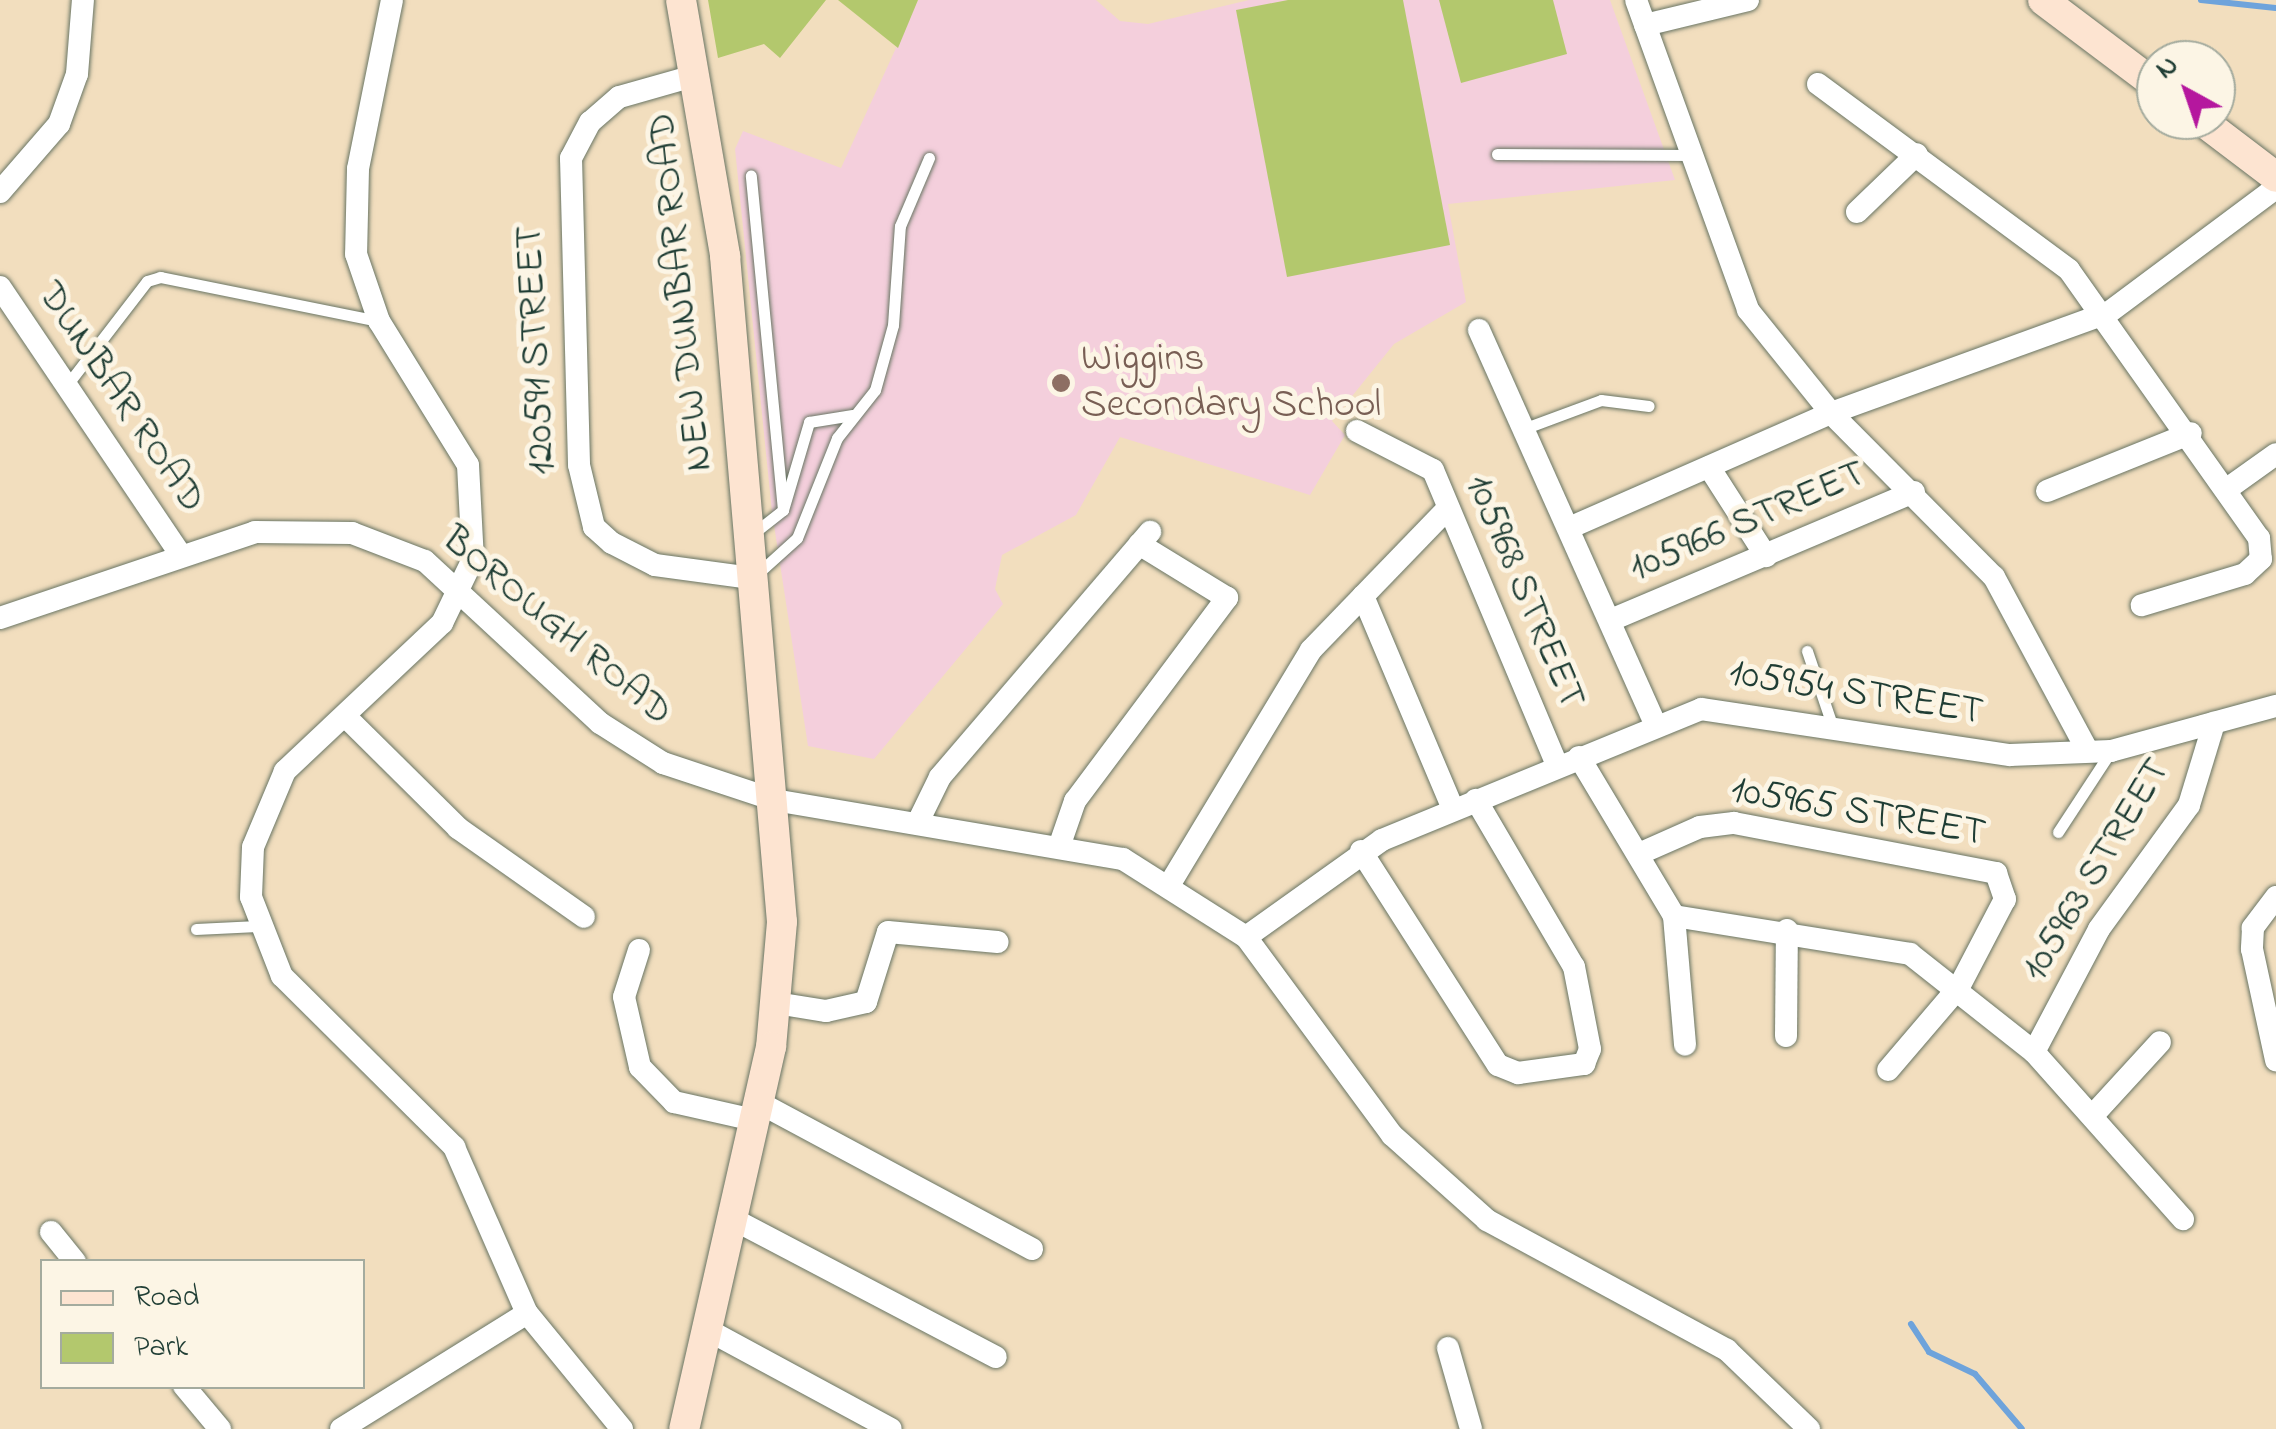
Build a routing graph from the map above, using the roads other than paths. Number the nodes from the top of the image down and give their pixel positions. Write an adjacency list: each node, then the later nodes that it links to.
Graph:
1 (83, 0): 23 (street)
2 (392, 0): 27 (street)
3 (681, 0): 11 (street, NEW DUNBAR ROAD)
4 (1636, 0): 8 (street)
5 (1748, 0): 8 (street)
6 (2043, 0): 10 (street)
7 (2076, 0): 9 (street)
8 (1646, 25): 18 (street)
9 (2136, 46)
10 (2136, 70)
11 (697, 74): 44 (street, NEW DUNBAR ROAD); 47 (street, 120591 STREET)
12 (1818, 84): 16 (street)
13 (2236, 123): 17 (street)
14 (2227, 140): 21 (street)
15 (1497, 154): 18 (lane)
16 (1917, 154): 24 (street); 26 (street)
17 (2276, 154)
18 (1688, 155): 31 (street)
19 (929, 158): 32 (lane)
20 (751, 176): 42 (lane)
21 (2276, 177)
22 (2276, 188): 26 (street, 105966 STREET)
23 (0, 192)
24 (1857, 212)
25 (0, 287): 29 (street, DUNBAR ROAD)
26 (2108, 313): 31 (street, 105966 STREET); 35 (street)
27 (379, 322): 29 (lane); 48 (street)
28 (1479, 330): 33 (street)
29 (67, 386): 45 (street, DUNBAR ROAD)
30 (1649, 406): 33 (lane)
31 (1831, 413): 37 (street, 105966 STREET); 40 (street)
32 (852, 415): 42 (lane); 47 (lane)
33 (1524, 429): 43 (street)
34 (1357, 431): 41 (street, 105968 STREET)
35 (2191, 432): 38 (street); 39 (street)
36 (2276, 454): 38 (street)
37 (1709, 467): 43 (street, 105966 STREET); 46 (street)
38 (2227, 489): 50 (street)
39 (2047, 491)
40 (1914, 492): 46 (street, 105966 STREET); 59 (street)
41 (1447, 509): 49 (street); 61 (street, 105968 STREET)
42 (783, 510): 44 (lane)
43 (1569, 528): 52 (street)
44 (747, 538): 47 (street, NEW DUNBAR ROAD)
45 (178, 551): 48 (street, BOROUGH ROAD); 51 (street, BOROUGH ROAD)
46 (1766, 556): 52 (street, 105966 STREET)
47 (751, 578): 62 (street, NEW DUNBAR ROAD)
48 (463, 593): 55 (street); 62 (street, BOROUGH ROAD)
49 (1363, 596): 64 (street); 70 (street)
50 (2142, 605)
51 (0, 618)
52 (1611, 620): 56 (street)
53 (1807, 651): 58 (lane)
54 (2276, 706): 57 (street, 105954 STREET)
55 (345, 716): 73 (street); 74 (street)
56 (1654, 722): 58 (street, 105954 STREET); 61 (street, 105954 STREET)
57 (2214, 723): 60 (street, 105954 STREET); 85 (street, 105963 STREET)
58 (1832, 725): 59 (street, 105954 STREET)
59 (2087, 750): 60 (street, 105954 STREET)
60 (2111, 751): 66 (lane)
61 (1568, 761): 63 (street, 105954 STREET); 69 (street, 105968 STREET)
62 (774, 800): 65 (street, BOROUGH ROAD); 81 (street, NEW DUNBAR ROAD)
63 (1476, 800): 64 (street, 105954 STREET); 68 (street)
64 (1452, 809): 68 (street, 105954 STREET)
65 (918, 822): 67 (street, BOROUGH ROAD); 67 (street)
66 (2058, 832)
67 (1059, 848): 70 (street, BOROUGH ROAD)
68 (1362, 851): 77 (street, 105954 STREET)
69 (1641, 853): 72 (street, 105968 STREET); 80 (street, 105965 STREET)
70 (1168, 887): 77 (street, BOROUGH ROAD)
71 (2276, 897): 86 (street)
72 (1674, 916): 76 (street); 84 (street)
73 (584, 917)
74 (257, 926): 75 (lane); 95 (street)
75 (196, 929)
76 (1787, 930): 80 (street); 82 (street)
77 (1246, 936): 106 (street)
78 (998, 942): 81 (street)
79 (638, 950): 88 (street)
80 (1958, 988): 85 (street); 87 (street)
81 (776, 1004): 88 (street, NEW DUNBAR ROAD)
82 (1786, 1036)
83 (2160, 1042): 89 (street)
84 (1684, 1045)
85 (2034, 1052): 89 (street)
86 (2276, 1060)
87 (1888, 1070)
88 (756, 1111): 90 (street, NEW DUNBAR ROAD); 93 (street)
89 (2096, 1113): 91 (street)
90 (731, 1218): 96 (street, NEW DUNBAR ROAD); 98 (street)
91 (2183, 1219)
92 (51, 1232): 94 (street)
93 (1032, 1249)
94 (73, 1259)
95 (527, 1312): 101 (street); 102 (street)
96 (706, 1329): 103 (street, NEW DUNBAR ROAD); 104 (street)
97 (1448, 1348): 105 (street)
98 (996, 1357)
99 (187, 1389): 100 (street)
100 (220, 1429)
101 (341, 1429)
102 (622, 1429)
103 (684, 1429)
104 (891, 1429)
105 (1472, 1429)
106 (1809, 1429)

